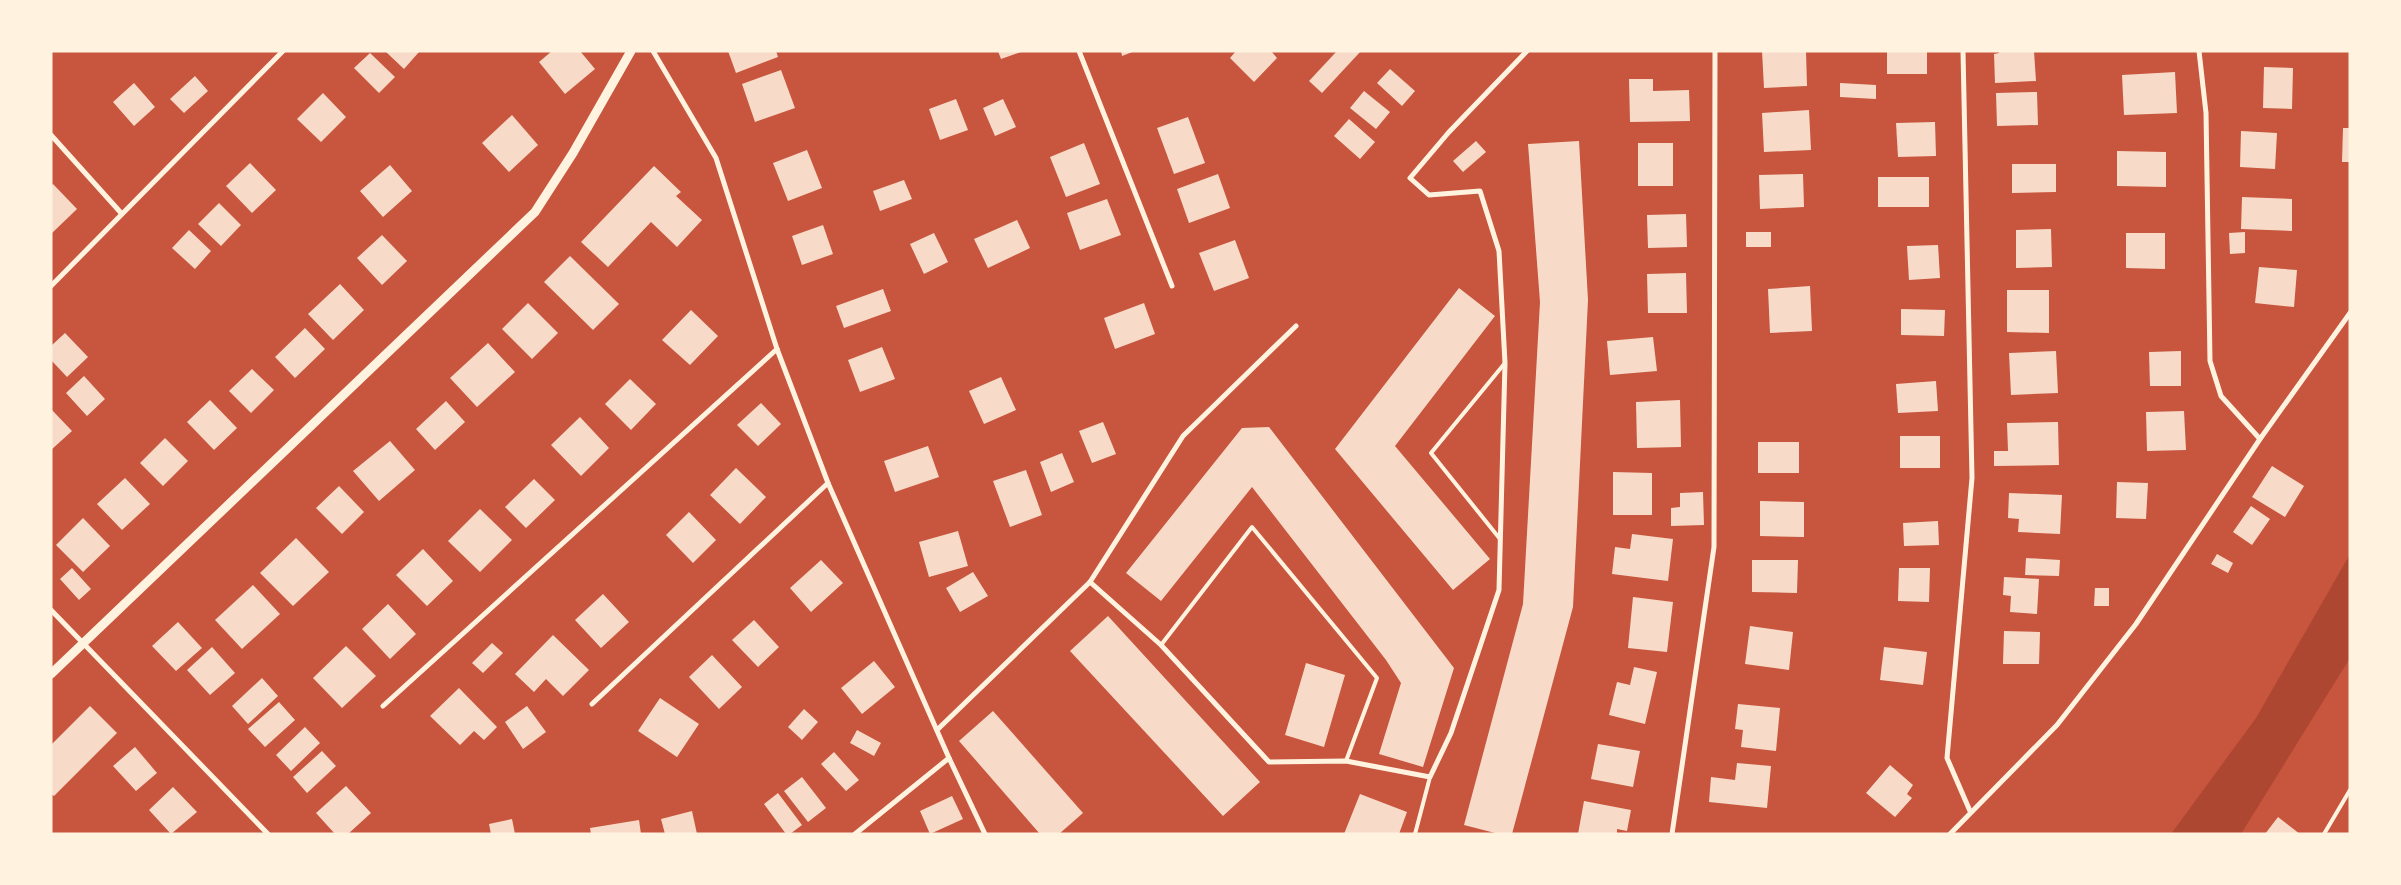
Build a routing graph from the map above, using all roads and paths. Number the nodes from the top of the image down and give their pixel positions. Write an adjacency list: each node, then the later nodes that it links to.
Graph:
1 (283, 51): 10 (street)
2 (631, 51): 22 (street)
3 (653, 51): 15 (street)
4 (1078, 51): 12 (street)
5 (1527, 51): 16 (street)
6 (1715, 51): 37 (street)
7 (1963, 51): 32 (street)
8 (2199, 51): 17 (street)
9 (51, 135): 10 (street)
10 (122, 214): 11 (street)
11 (51, 286)
12 (1172, 286)
13 (2350, 313): 17 (street)
14 (1296, 326): 20 (street)
15 (777, 349): 18 (street); 26 (street)
16 (1505, 363): 19 (street); 19 (lane)
17 (2260, 439): 32 (street)
18 (828, 483): 25 (street); 27 (street)
19 (1501, 541): 30 (street)
20 (1090, 582): 23 (street); 27 (street)
21 (51, 610): 22 (street)
22 (84, 642): 24 (street); 33 (street)
23 (1161, 645): 29 (street); 29 (lane)
24 (51, 674)
25 (592, 704)
26 (383, 706)
27 (937, 730): 28 (street)
28 (949, 758): 34 (street); 35 (street)
29 (1346, 760): 30 (street)
30 (1430, 777): 36 (lane)
31 (2350, 790): 39 (lane)
32 (1970, 811): 38 (street)
33 (268, 834)
34 (855, 834)
35 (986, 834)
36 (1415, 834)
37 (1672, 834)
38 (1950, 834)
39 (2324, 834)

